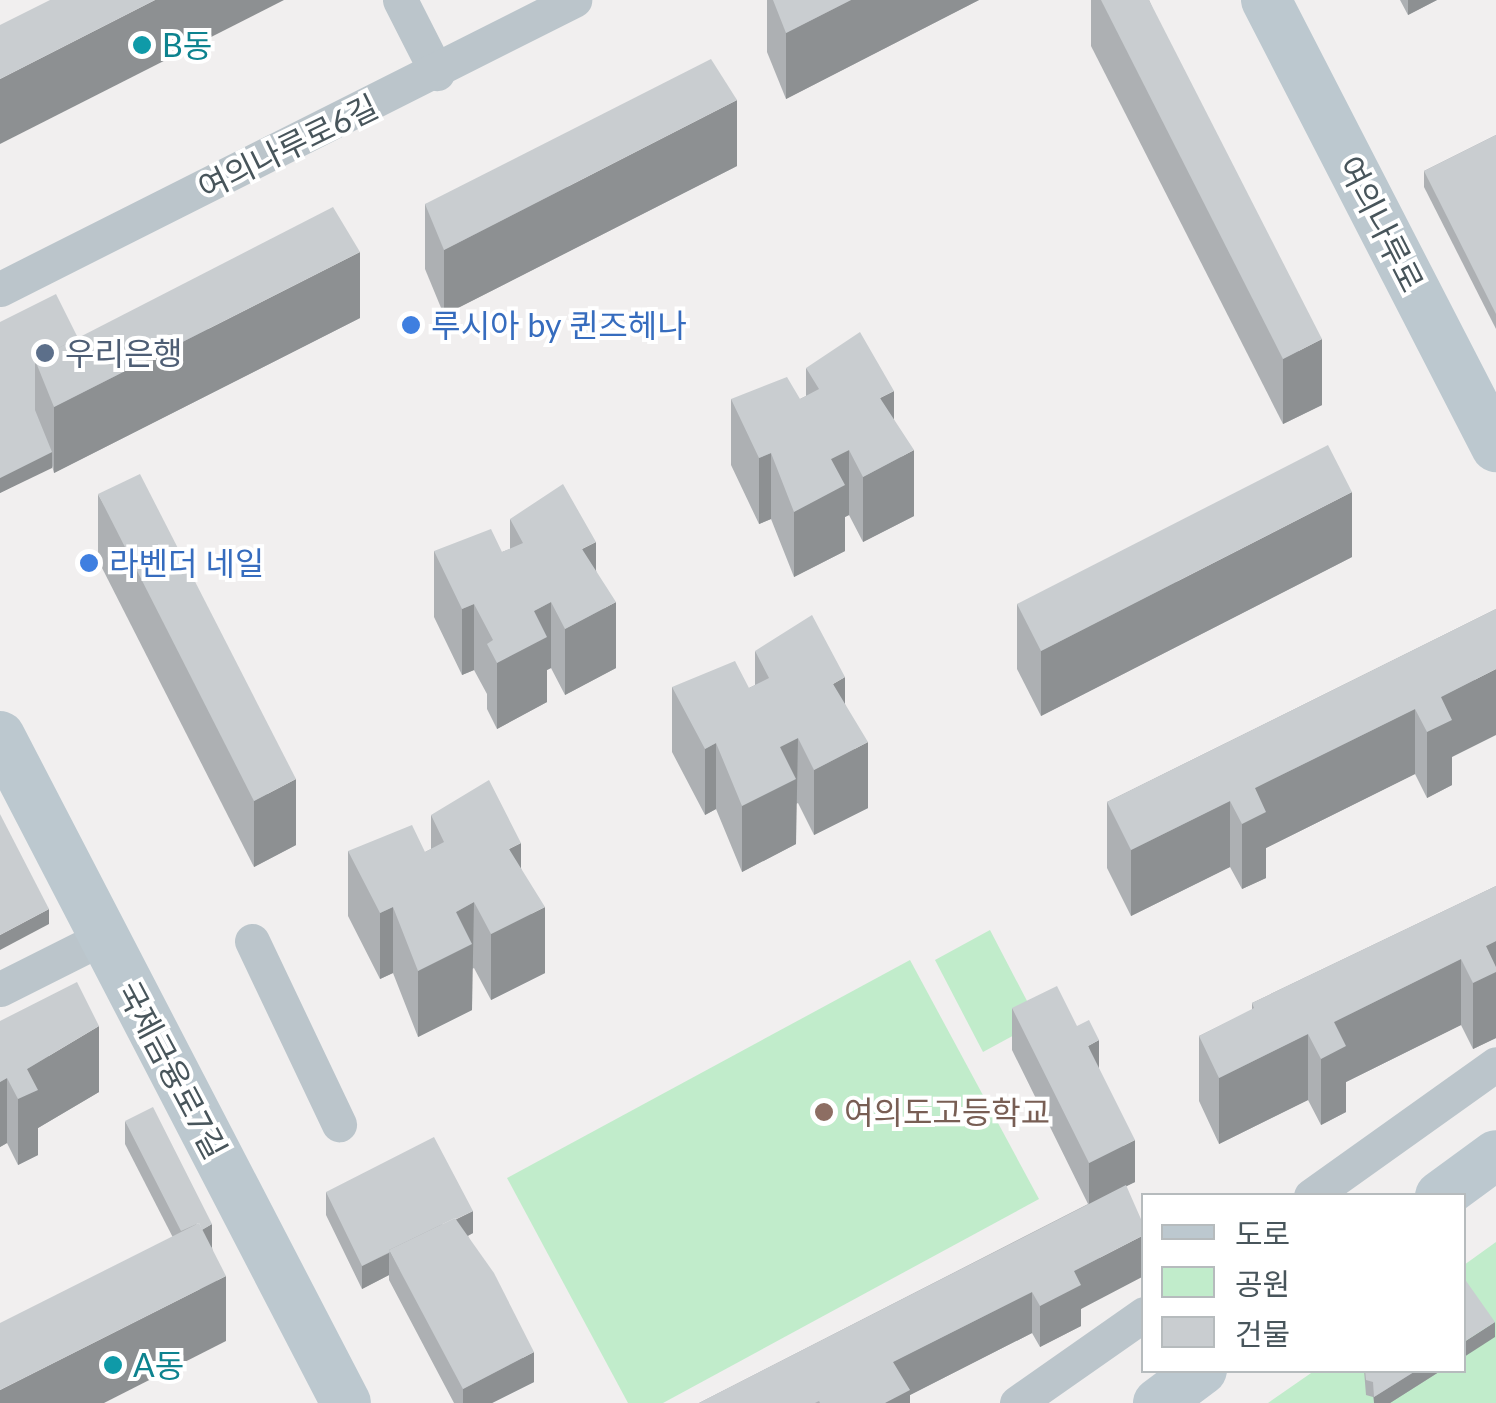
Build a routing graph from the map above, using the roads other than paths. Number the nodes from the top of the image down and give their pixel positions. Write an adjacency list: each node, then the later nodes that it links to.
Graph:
1 (400, 0): 4 (street)
2 (574, 0): 4 (street, 여의나루로6길)
3 (1266, 0): 6 (street, 여의나루로)
4 (437, 73): 5 (street, 여의나루로6길)
5 (0, 289)
6 (1496, 447)
7 (0, 736): 8 (street, 국제금융로7길)
8 (102, 938): 10 (street); 18 (street, 국제금융로7길)
9 (252, 941): 12 (street)
10 (0, 989)
11 (1496, 1064): 14 (street)
12 (339, 1124)
13 (1496, 1154): 15 (street)
14 (1314, 1193)
15 (1444, 1193)
16 (1141, 1316): 19 (street)
17 (1198, 1373): 20 (street)
18 (346, 1403)
19 (1018, 1403)
20 (1158, 1403)

